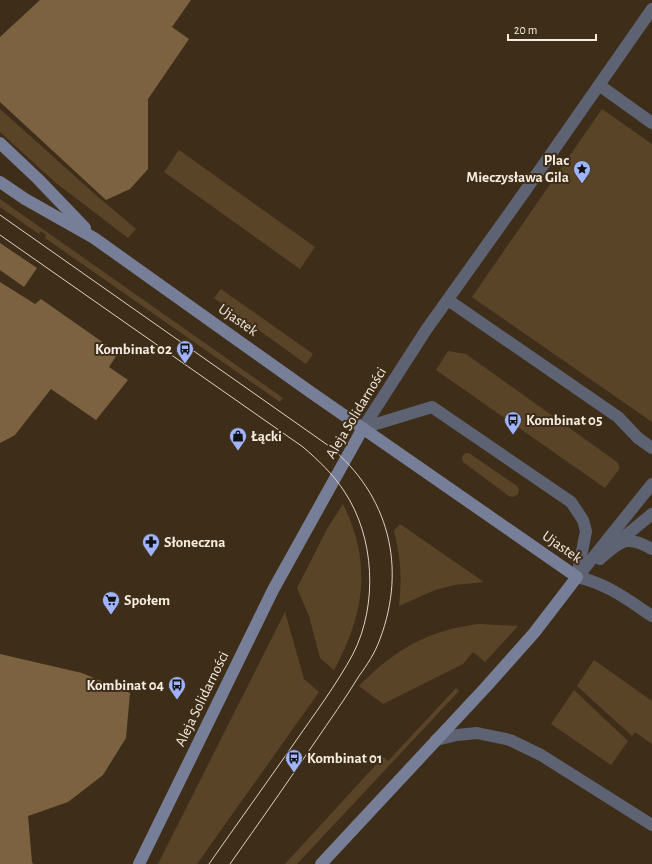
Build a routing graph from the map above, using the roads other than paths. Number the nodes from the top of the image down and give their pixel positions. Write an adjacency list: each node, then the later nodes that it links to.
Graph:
1 (652, 9): 2 (lane, Aleja Solidarności)
2 (599, 85): 3 (lane); 7 (lane, Aleja Solidarności)
3 (652, 123)
4 (0, 143): 6 (street, Ujastek)
5 (0, 182): 6 (street, Ujastek)
6 (94, 238): 8 (street, Ujastek)
7 (448, 300): 8 (lane, Aleja Solidarności); 9 (lane)
8 (363, 428): 14 (street, Ujastek); 14 (lane, Ujastek); 18 (street, Aleja Solidarności)
9 (652, 448)
10 (652, 484): 14 (lane)
11 (652, 514): 12 (lane)
12 (618, 542): 13 (lane); 14 (lane)
13 (652, 548)
14 (578, 578): 15 (lane); 16 (street)
15 (652, 616)
16 (436, 740): 17 (lane); 19 (street)
17 (652, 825)
18 (139, 864)
19 (321, 864)

